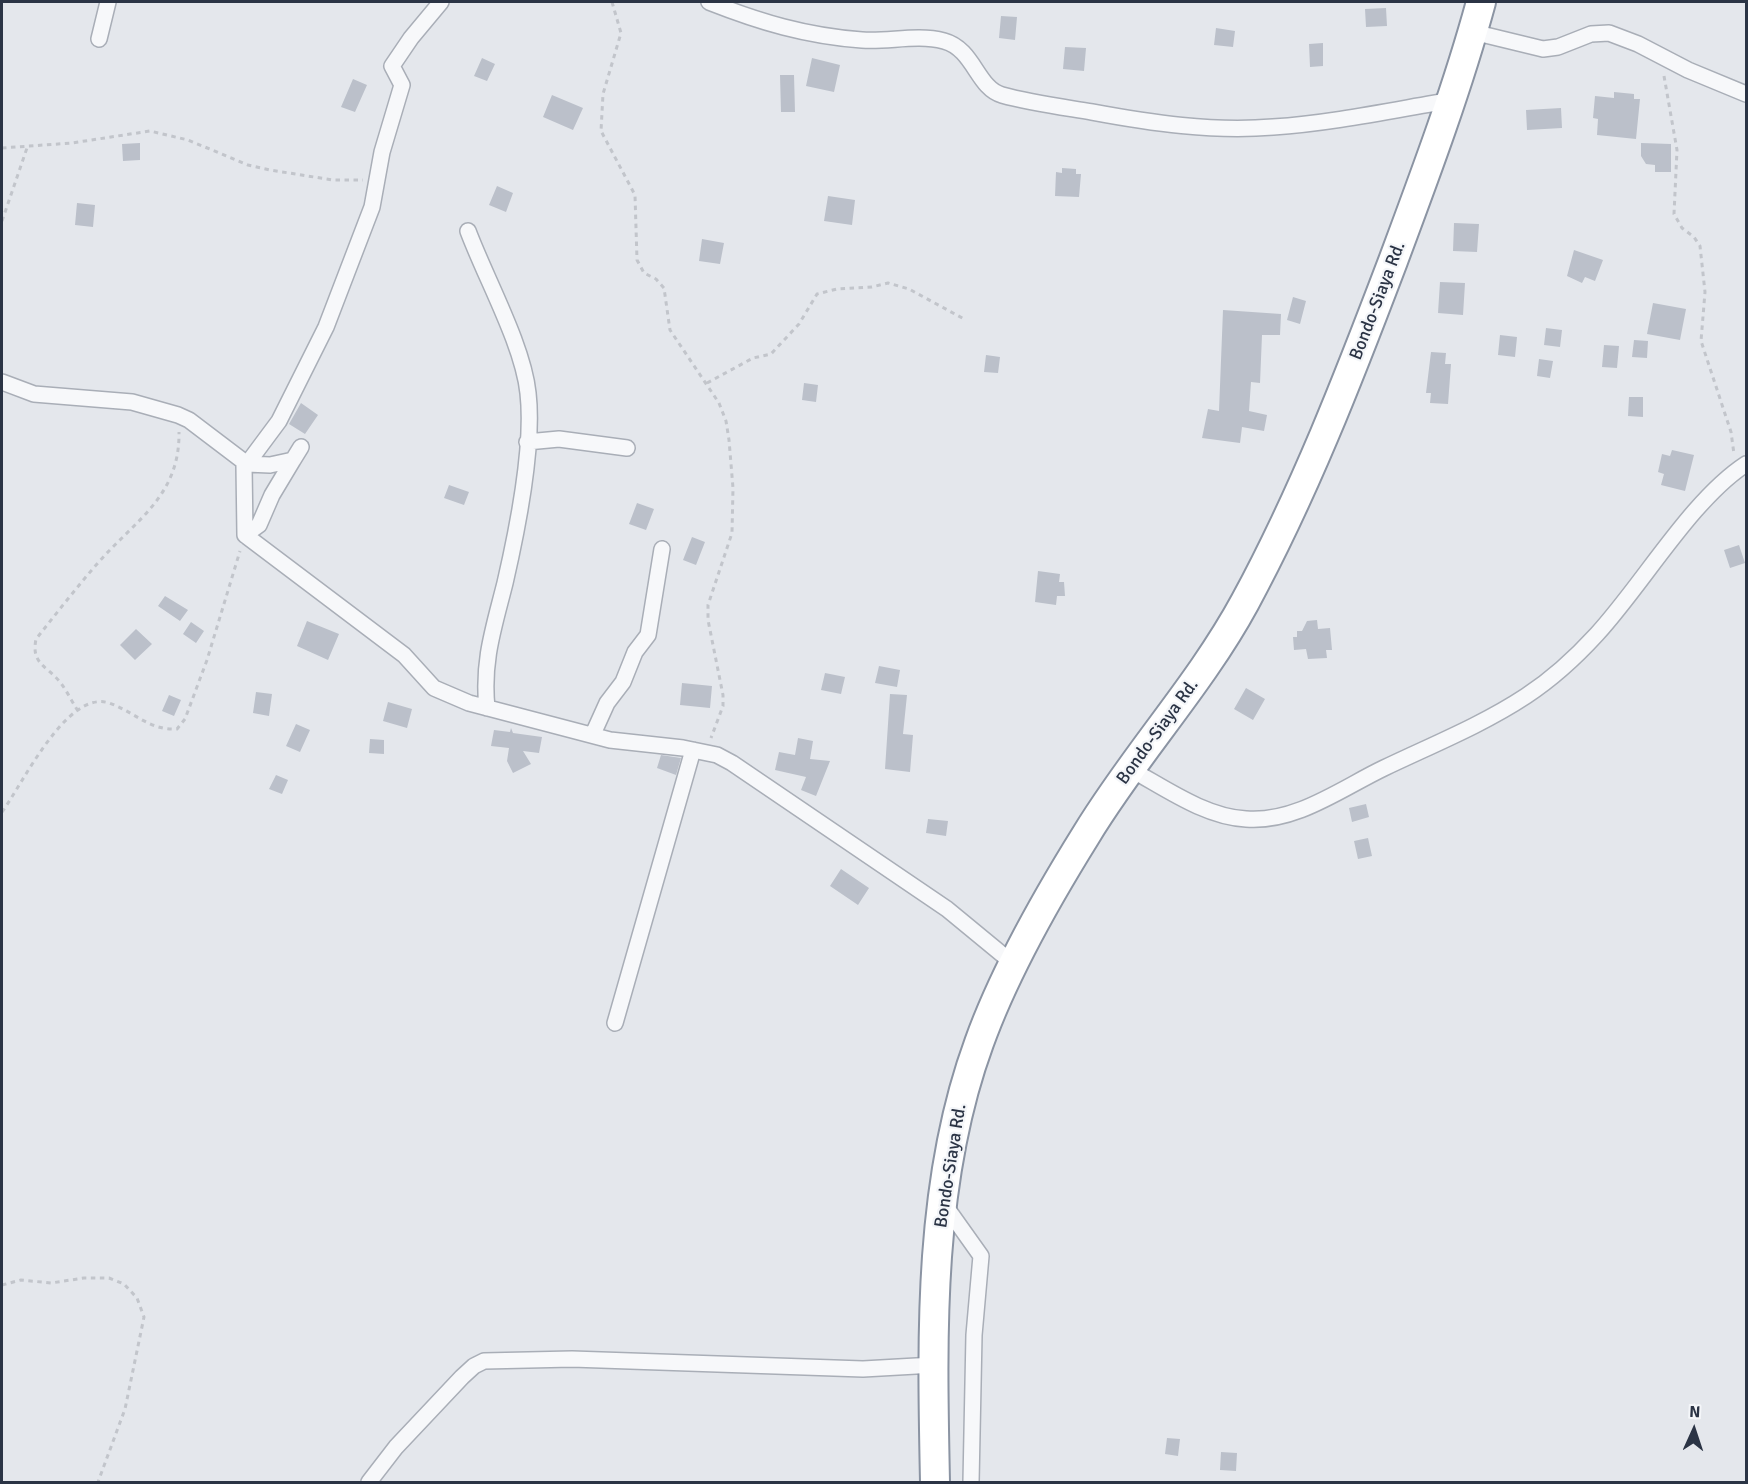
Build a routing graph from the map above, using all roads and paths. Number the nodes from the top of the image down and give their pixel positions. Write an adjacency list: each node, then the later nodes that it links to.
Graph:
1 (108, 2): 7 (street)
2 (441, 2): 13 (street)
3 (612, 2): 18 (path)
4 (708, 2): 10 (street)
5 (1481, 2): 6 (highway, Bondo-Siaya Rd.)
6 (1473, 32): 8 (street); 10 (highway, Bondo-Siaya Rd.)
7 (99, 39)
8 (1661, 56): 9 (street); 23 (path)
9 (1746, 94)
10 (1453, 100): 30 (highway, Bondo-Siaya Rd.)
11 (28, 145): 12 (path); 13 (path); 14 (path)
12 (2, 148)
13 (376, 180): 22 (street)
14 (2, 221)
15 (468, 231): 20 (street)
16 (964, 319): 18 (path)
17 (2, 382): 19 (street)
18 (707, 383): 29 (path)
19 (178, 415): 22 (street); 27 (path)
20 (527, 442): 21 (street); 26 (street)
21 (627, 448)
22 (247, 464): 24 (street); 24 (street)
23 (1741, 468): 30 (street)
24 (244, 535): 26 (street); 27 (path)
25 (662, 549): 28 (street)
26 (487, 708): 28 (street)
27 (78, 711): 31 (path)
28 (593, 735): 29 (street)
29 (699, 752): 32 (street); 33 (street)
30 (1130, 770): 32 (highway, Bondo-Siaya Rd.)
31 (2, 812)
32 (1015, 965): 34 (highway, Bondo-Siaya Rd.)
33 (615, 1023)
34 (943, 1203): 36 (highway, Bondo-Siaya Rd.); 40 (street)
35 (2, 1285): 37 (path)
36 (934, 1365): 38 (street); 39 (highway, Bondo-Siaya Rd.)
37 (98, 1482)
38 (369, 1482)
39 (935, 1482)
40 (971, 1482)

